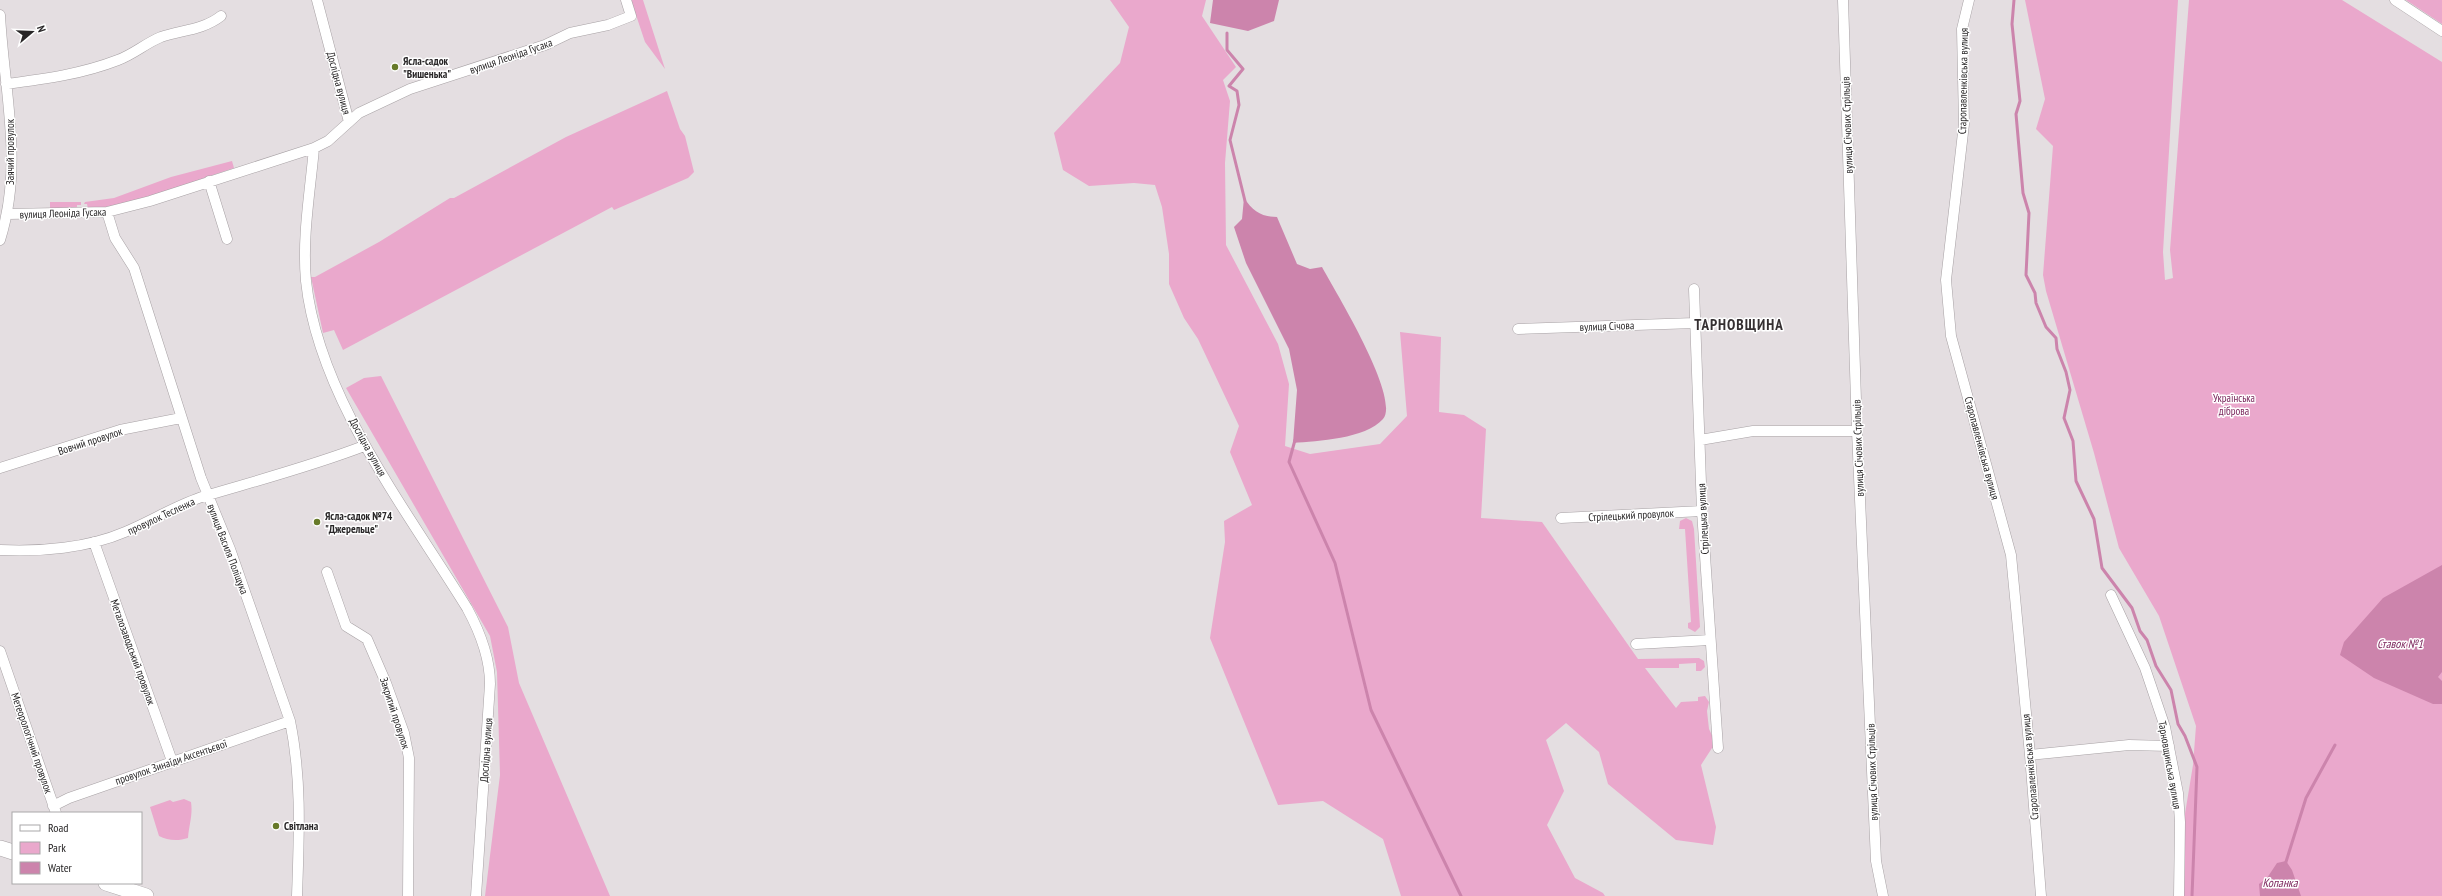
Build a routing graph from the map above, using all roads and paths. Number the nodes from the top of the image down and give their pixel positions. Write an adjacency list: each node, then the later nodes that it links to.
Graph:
1 (317, 0): 10 (street, Дослідна вулиця)
2 (626, 0): 10 (street, вулиця Леоніда Гусака)
3 (1843, 0): 21 (street, вулиця Січових Стрільців)
4 (1969, 0): 38 (street, Старопавленківська вулиця)
5 (2395, 0): 8 (street)
6 (0, 15): 9 (street, Заячий провулок)
7 (221, 16): 9 (street)
8 (2442, 32)
9 (6, 84): 14 (street, Заячий провулок)
10 (349, 122): 11 (street, Дослідна вулиця)
11 (314, 148): 12 (street, вулиця Леоніда Гусака); 23 (street, Дослідна вулиця)
12 (208, 181): 13 (street, вулиця Леоніда Гусака); 15 (street)
13 (107, 212): 14 (street, вулиця Леоніда Гусака); 20 (street, вулиця Василя Поліщука)
14 (8, 214): 16 (street, Заячий провулок)
15 (227, 239)
16 (0, 240)
17 (1694, 289): 18 (street, Стрілецька вулиця)
18 (1695, 322): 19 (street, вулиця Січова); 22 (street, Стрілецька вулиця)
19 (1518, 329)
20 (181, 418): 24 (street, Вовчий провулок); 25 (street, вулиця Василя Поліщука)
21 (1858, 431): 22 (street); 48 (street, вулиця Січових Стрільців)
22 (1700, 440): 26 (street, Стрілецька вулиця)
23 (364, 446): 25 (street, провулок Тесленка); 47 (street, Дослідна вулиця)
24 (0, 468)
25 (208, 495): 28 (street, провулок Тесленка); 35 (street, вулиця Василя Поліщука)
26 (1702, 512): 27 (street, Стрілецький провулок); 32 (street, Стрілецька вулиця)
27 (1561, 518)
28 (94, 542): 29 (street, провулок Тесленка); 39 (street, Металозаводський провулок)
29 (0, 550)
30 (327, 572): 46 (street, Закритий провулок)
31 (2111, 596): 36 (street, Тарновщинська вулиця)
32 (1710, 640): 33 (street); 37 (street, Стрілецька вулиця)
33 (1636, 644)
34 (0, 651): 40 (street, Метеорологічний провулок)
35 (290, 721): 39 (street, провулок Зинаїди Аксентьєвої); 45 (street, вулиця Василя Поліщука)
36 (2169, 746): 38 (street); 50 (street, Тарновщинська вулиця)
37 (1718, 748)
38 (2030, 755): 49 (street, Старопавленківська вулиця)
39 (172, 761): 40 (street, провулок Зинаїди Аксентьєвої)
40 (55, 810)
41 (0, 848): 42 (street)
42 (12, 852)
43 (109, 884): 44 (street)
44 (146, 896)
45 (297, 896)
46 (408, 896)
47 (476, 896)
48 (1883, 896)
49 (2041, 896)
50 (2179, 896)

